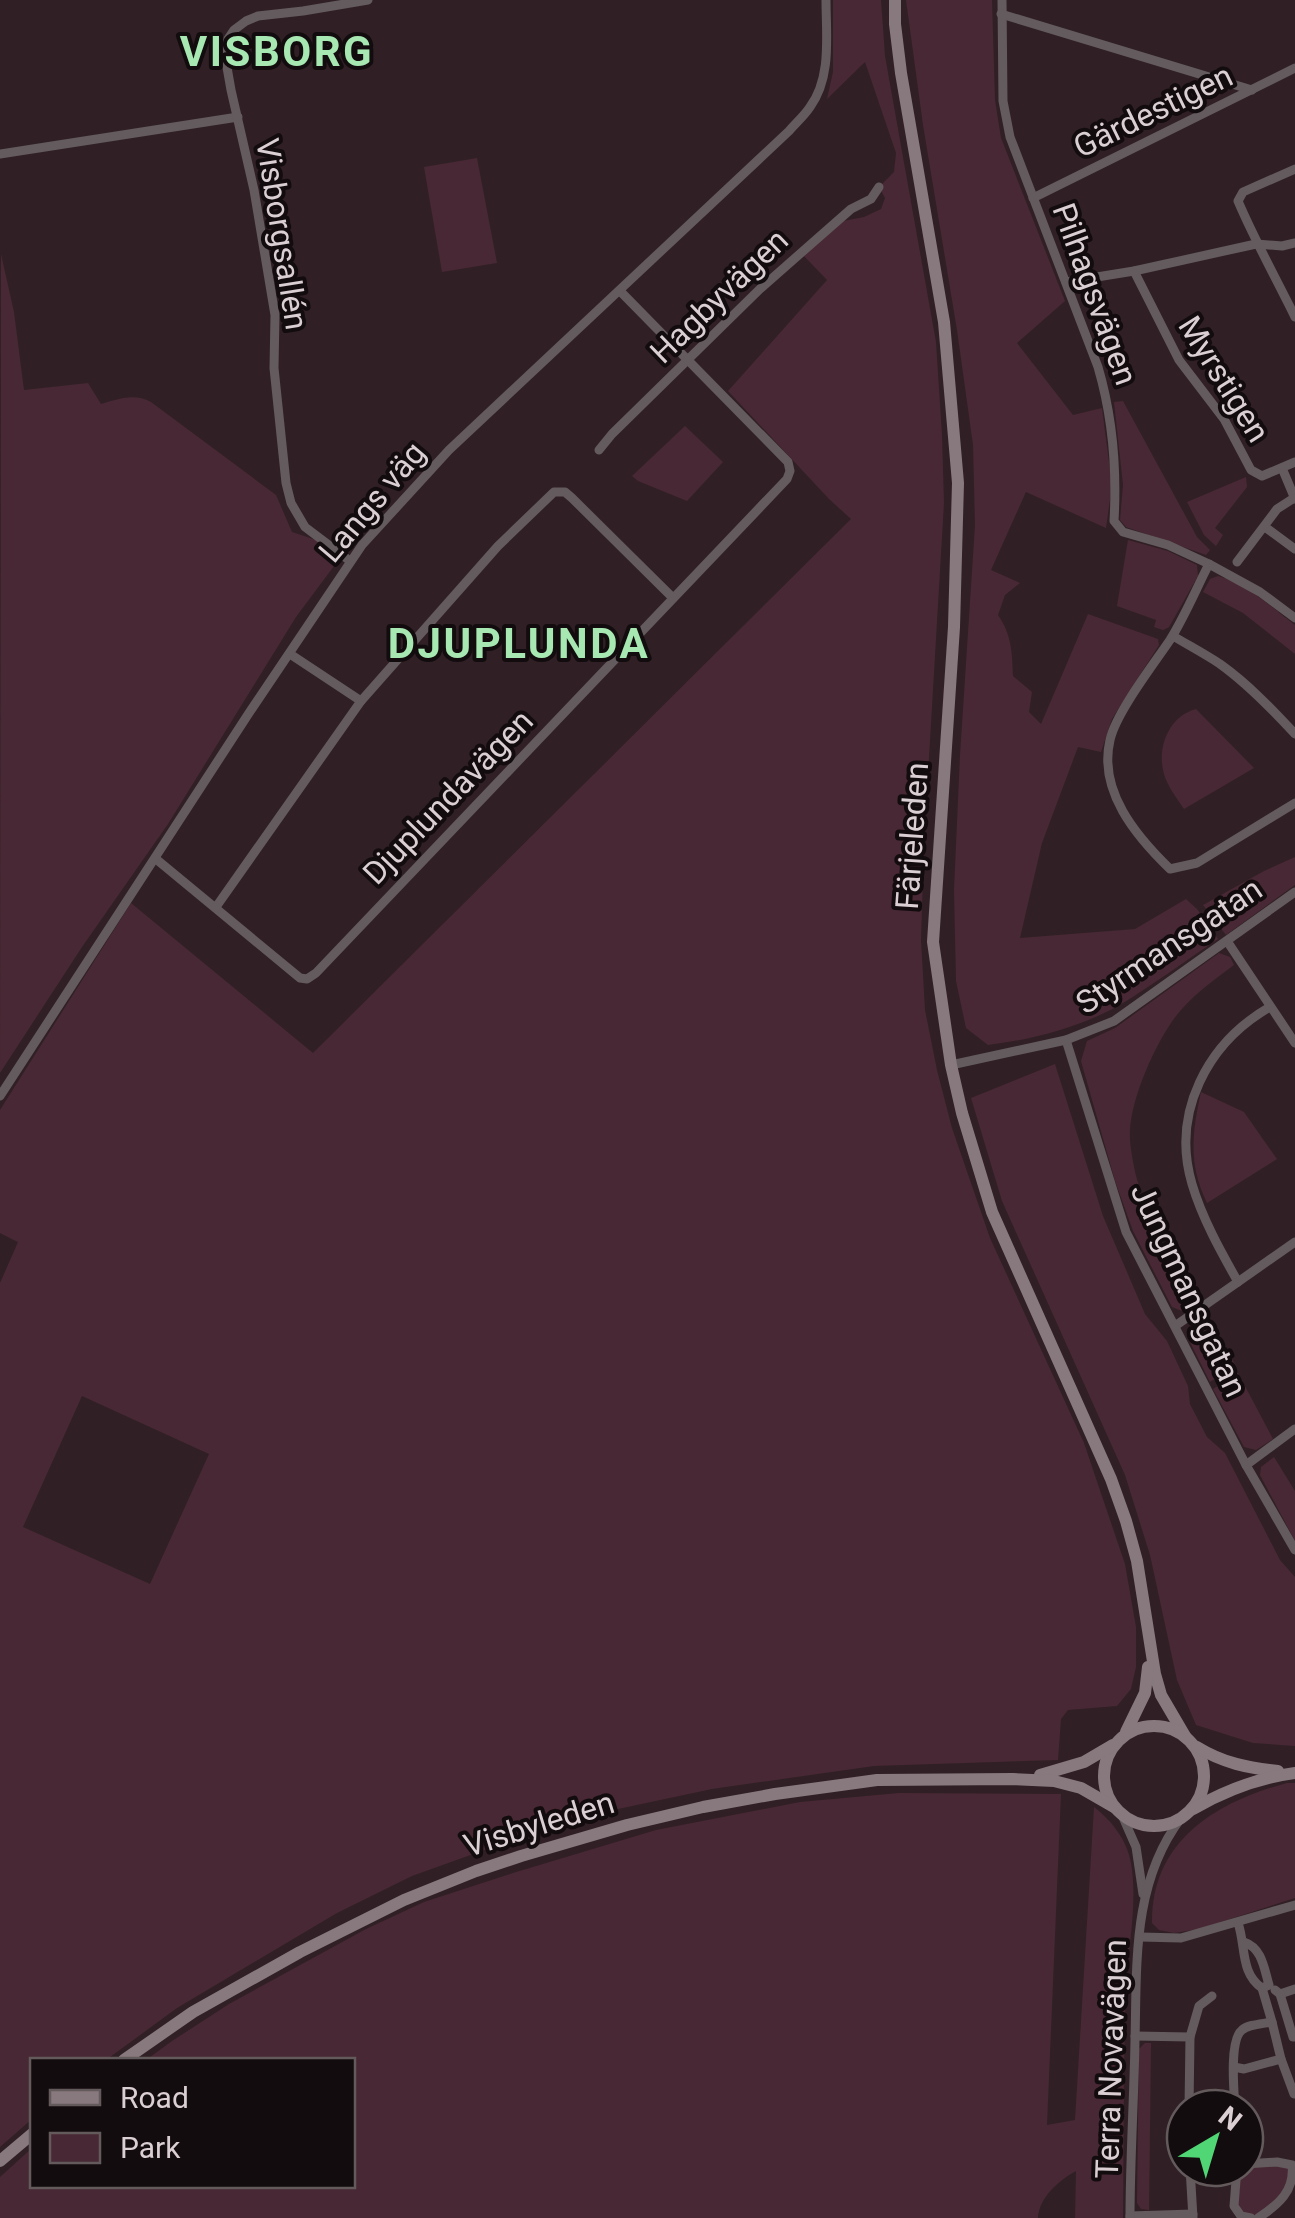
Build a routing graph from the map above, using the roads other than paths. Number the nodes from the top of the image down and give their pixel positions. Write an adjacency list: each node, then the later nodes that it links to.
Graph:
1 (368, 0): 5 (street, Visborgsallén)
2 (826, 0): 18 (street, Langs väg)
3 (895, 0): 44 (main road, Färjeleden)
4 (1002, 0): 6 (street, Pilhagsvägen)
5 (301, 6): 9 (street, Visborgsallén)
6 (1001, 14): 8 (street); 13 (street, Pilhagsvägen)
7 (1295, 68): 8 (street, Gärdestigen)
8 (1252, 90): 13 (street, Gärdestigen)
9 (238, 118): 10 (street); 27 (street, Visborgsallén)
10 (0, 154)
11 (1295, 170): 15 (street)
12 (879, 187): 20 (street, Hagbyvägen)
13 (1033, 198): 17 (street, Pilhagsvägen)
14 (1295, 243): 15 (street)
15 (1256, 244): 16 (street); 19 (street)
16 (1134, 271): 17 (street); 23 (street, Myrstigen)
17 (1066, 282): 29 (street, Pilhagsvägen)
18 (620, 291): 20 (street, Djuplundavägen); 27 (street, Langs väg)
19 (1295, 317)
20 (687, 360): 21 (street, Hagbyvägen); 30 (street, Djuplundavägen)
21 (600, 450)
22 (1295, 462): 23 (street, Myrstigen)
23 (1282, 468): 24 (street)
24 (1294, 498): 25 (street)
25 (1265, 526): 26 (street); 28 (street)
26 (1295, 549)
27 (350, 561): 33 (street, Langs väg)
28 (1237, 562)
29 (1209, 564): 31 (street, Pilhagsvägen); 32 (street)
30 (673, 598): 34 (street); 39 (street, Djuplundavägen)
31 (1295, 618)
32 (1172, 636): 35 (street); 36 (street)
33 (290, 654): 34 (street); 37 (street, Langs väg)
34 (361, 701): 39 (street)
35 (1295, 734)
36 (1295, 803)
37 (156, 859): 39 (street, Djuplundavägen); 45 (street, Langs väg)
38 (1295, 892): 40 (street, Styrmansgatan)
39 (216, 908)
40 (1226, 941): 41 (street); 42 (street, Styrmansgatan)
41 (1270, 1008): 43 (street); 47 (street)
42 (1066, 1040): 44 (street, Styrmansgatan); 48 (street, Jungmansgatan)
43 (1295, 1043)
44 (951, 1064): 52 (main road, Färjeleden)
45 (0, 1096)
46 (1295, 1242): 47 (street)
47 (1238, 1282): 48 (street)
48 (1175, 1326): 50 (street, Jungmansgatan)
49 (1295, 1429): 50 (street)
50 (1246, 1465): 51 (street, Jungmansgatan)
51 (1295, 1550)
52 (1149, 1644): 53 (main road, Färjeleden); 54 (main road, Färjeleden)
53 (1119, 1740): 54 (main road); 56 (main road, Visbyleden); 57 (main road)
54 (1189, 1741): 55 (main road); 58 (main road)
55 (1295, 1772): 58 (main road)
56 (1013, 1779): 57 (main road, Visbyleden); 72 (main road, Visbyleden)
57 (1118, 1811): 58 (main road); 59 (street, Terra Novavägen)
58 (1186, 1814): 59 (street, Terra Novavägen)
59 (1144, 1902): 62 (street, Terra Novavägen)
60 (1295, 1904): 61 (street)
61 (1238, 1923): 62 (street); 63 (street)
62 (1140, 1938): 69 (street, Terra Novavägen)
63 (1244, 1942): 64 (street); 64 (street)
64 (1266, 1986): 66 (street); 68 (street)
65 (1295, 1989): 66 (street)
66 (1280, 1994): 70 (street)
67 (1212, 1996): 71 (street)
68 (1272, 2022): 73 (street); 74 (street)
69 (1136, 2036): 71 (street); 84 (street, Terra Novavägen)
70 (1295, 2036)
71 (1190, 2038): 75 (street)
72 (127, 2058)
73 (1281, 2059): 74 (street); 77 (street)
74 (1234, 2067): 76 (street)
75 (1189, 2088)
76 (1235, 2088)
77 (1294, 2094)
78 (30, 2136): 79 (main road)
79 (0, 2161)
80 (1265, 2163): 85 (street)
81 (1191, 2188): 83 (street)
82 (1235, 2188): 85 (street)
83 (1193, 2216): 84 (street)
84 (1130, 2217)
85 (1255, 2218)

